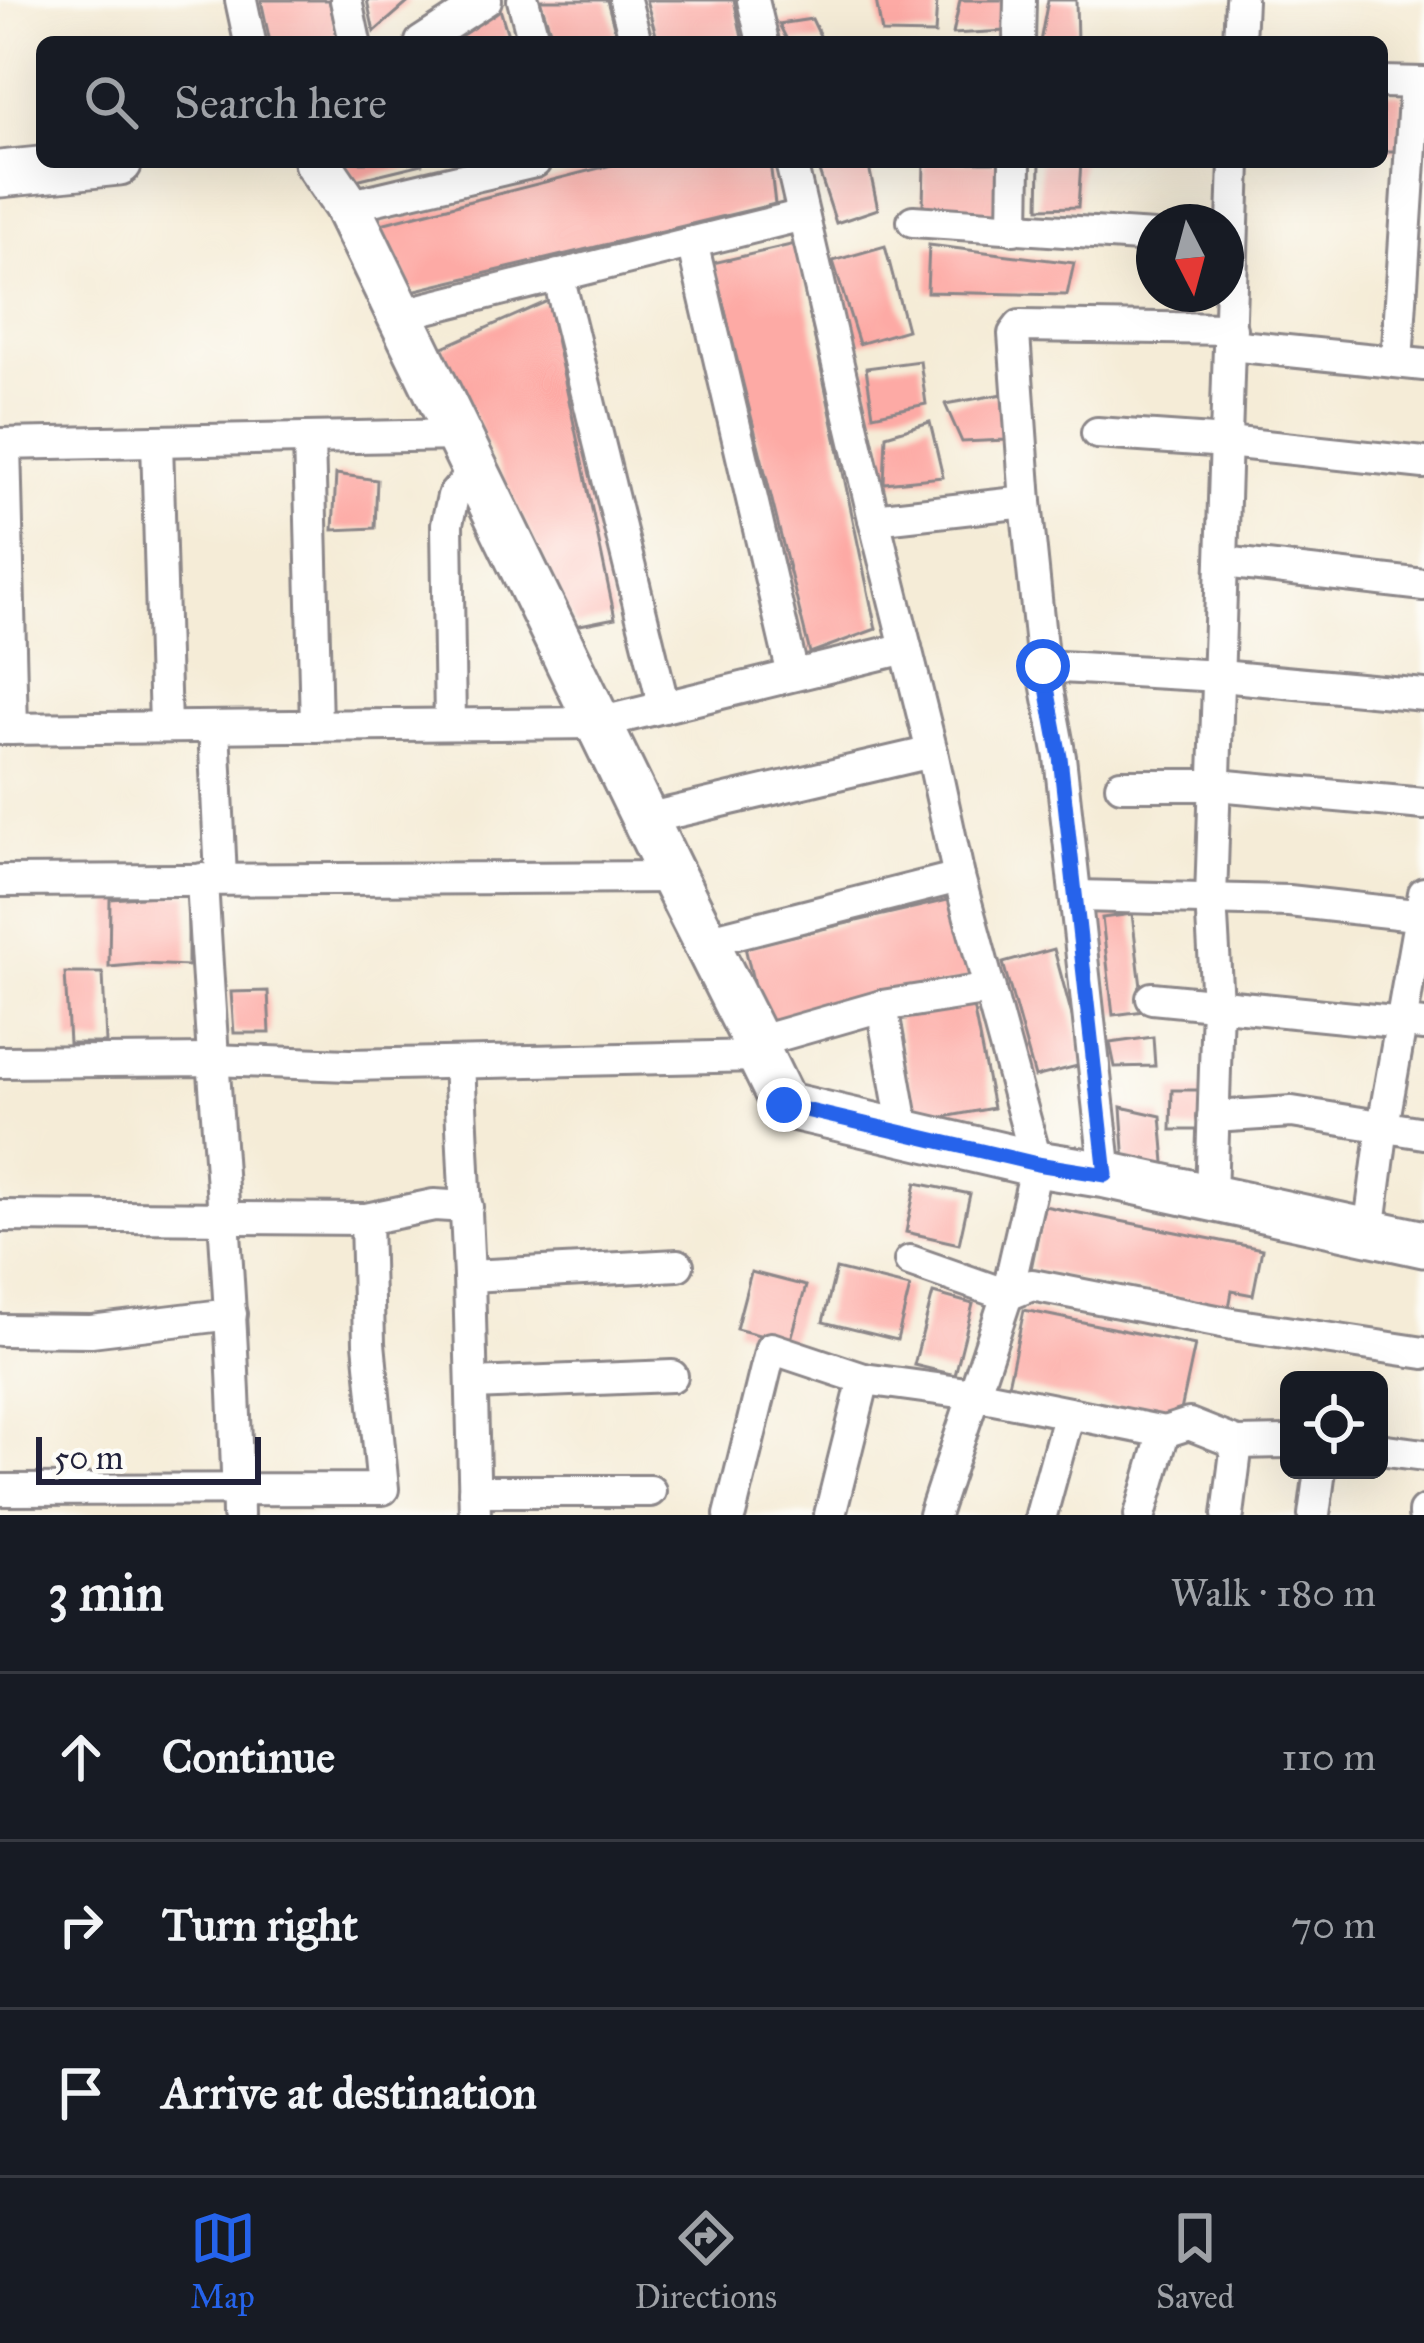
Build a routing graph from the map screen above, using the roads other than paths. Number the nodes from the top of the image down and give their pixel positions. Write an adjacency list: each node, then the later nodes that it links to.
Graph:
1 (241, 0): 10 (street)
2 (346, 0): 11 (street)
3 (486, 0): 9 (street)
4 (523, 0): 13 (street)
5 (625, 0): 14 (street)
6 (753, 0): 15 (street)
7 (1020, 0): 16 (street)
8 (1241, 0): 17 (street)
9 (452, 10): 12 (street)
10 (249, 36)
11 (354, 36)
12 (428, 36)
13 (532, 36)
14 (634, 36)
15 (762, 36)
16 (1019, 36)
17 (1239, 36)
18 (1388, 82): 19 (street)
19 (1420, 83): 38 (street)
20 (60, 168): 26 (street)
21 (321, 168): 28 (street)
22 (791, 168): 29 (street)
23 (1016, 168): 31 (street)
24 (1235, 168): 27 (street)
25 (456, 171): 28 (street)
26 (0, 174)
27 (1232, 204)
28 (347, 206): 36 (street)
29 (803, 215): 33 (street); 47 (street)
30 (914, 221): 31 (street)
31 (1014, 229): 32 (street)
32 (1136, 237)
33 (692, 242): 34 (street); 52 (street)
34 (558, 275): 36 (street); 55 (street)
35 (1231, 312): 37 (street)
36 (399, 315): 44 (street)
37 (1231, 337): 38 (street); 42 (street); 46 (street)
38 (1411, 363)
39 (1097, 433): 42 (street)
40 (310, 438): 41 (street); 44 (street); 58 (street)
41 (157, 441): 43 (street); 60 (street)
42 (1227, 442): 45 (street); 48 (street)
43 (3, 444): 61 (street)
44 (466, 452): 56 (street); 57 (street)
45 (1424, 463)
46 (1027, 502): 47 (street); 51 (street)
47 (874, 519): 50 (street)
48 (1224, 562): 49 (street); 53 (street)
49 (1424, 585)
50 (906, 648): 52 (street); 62 (street)
51 (1043, 666): 53 (street); 71 (street)
52 (793, 676): 55 (street)
53 (1220, 676): 54 (street); 64 (street)
54 (1424, 695)
55 (664, 707): 56 (street)
56 (598, 723): 57 (street); 66 (street)
57 (450, 724): 58 (street)
58 (316, 726): 59 (street)
59 (214, 727): 60 (street); 69 (street)
60 (166, 728): 61 (street)
61 (6, 729)
62 (932, 752): 66 (street); 68 (street)
63 (1121, 785): 64 (street)
64 (1217, 785): 65 (street); 72 (street)
65 (1424, 804)
66 (645, 819): 67 (street)
67 (673, 877): 69 (street); 74 (street)
68 (959, 877): 74 (street); 75 (street)
69 (212, 878): 70 (street); 81 (street)
70 (0, 881)
71 (1077, 896): 72 (street); 89 (street)
72 (1211, 898): 73 (street); 77 (street)
73 (1423, 908): 79 (street)
74 (706, 941): 80 (street)
75 (990, 989): 78 (street); 88 (street)
76 (1152, 998): 77 (street)
77 (1217, 1004): 79 (street); 84 (street)
78 (882, 1006): 80 (street); 86 (street)
79 (1413, 1023): 85 (street)
80 (758, 1049): 83 (street); 86 (street)
81 (211, 1060): 82 (street); 83 (street); 93 (street)
82 (0, 1062)
83 (459, 1063): 91 (street)
84 (1213, 1117): 85 (street); 90 (street)
85 (1382, 1126): 87 (street); 95 (street)
86 (904, 1131): 88 (street)
87 (1424, 1133)
88 (1037, 1164): 89 (street); 100 (street)
89 (1106, 1175): 90 (street)
90 (1211, 1197): 95 (street)
91 (467, 1207): 94 (street); 99 (street)
92 (0, 1216): 93 (street)
93 (225, 1219): 94 (street); 101 (street)
94 (366, 1219): 117 (street)
95 (1369, 1232): 96 (street)
96 (1424, 1244)
97 (910, 1261): 100 (street)
98 (677, 1265): 99 (street)
99 (469, 1276): 106 (street)
100 (1006, 1295): 103 (street); 107 (street)
101 (231, 1314): 102 (street); 117 (street)
102 (0, 1330)
103 (1424, 1353)
104 (672, 1376): 106 (street)
105 (864, 1379): 107 (street); 119 (street); 120 (street)
106 (472, 1384): 118 (street)
107 (974, 1394): 108 (street); 121 (street)
108 (1069, 1412): 109 (street); 122 (street)
109 (1164, 1432): 111 (street); 123 (street)
110 (1280, 1442): 111 (street)
111 (1237, 1443): 124 (street)
112 (1388, 1450): 113 (street)
113 (1424, 1455)
114 (1318, 1479): 125 (street)
115 (0, 1490): 117 (street)
116 (650, 1492): 118 (street)
117 (238, 1502)
118 (475, 1503)
119 (730, 1515)
120 (830, 1515)
121 (934, 1515)
122 (1041, 1515)
123 (1140, 1515)
124 (1228, 1515)
125 (1314, 1515)

